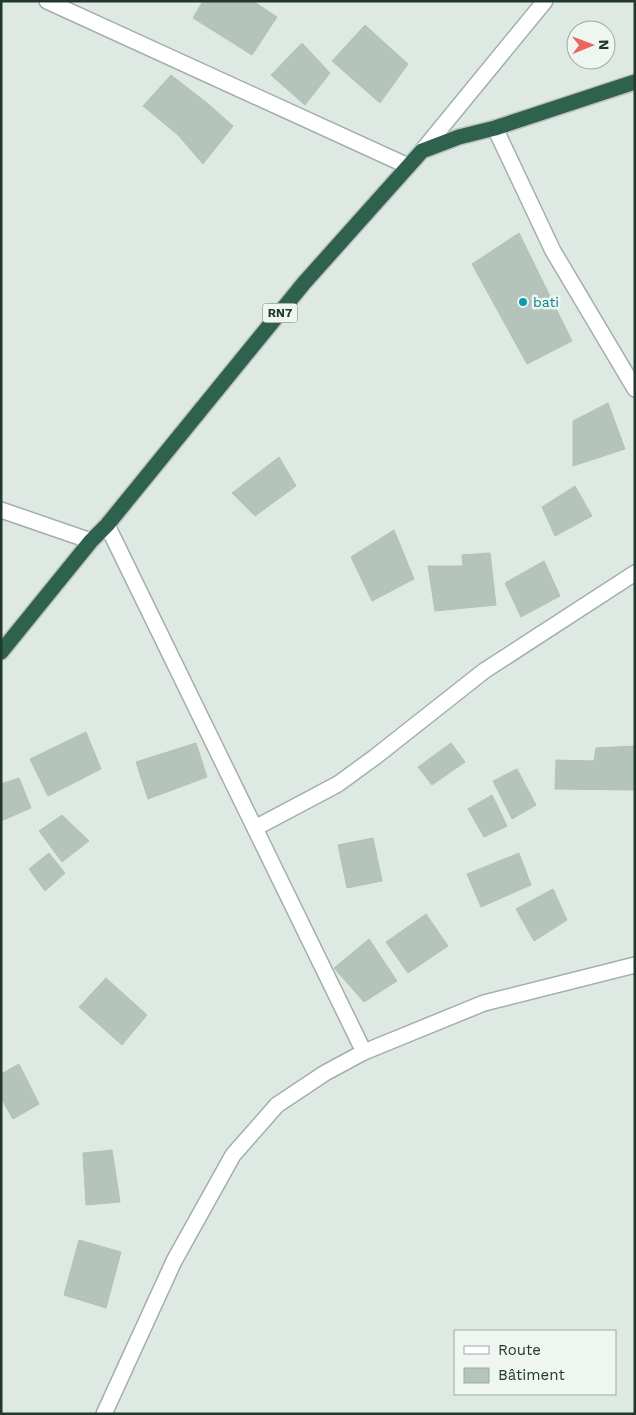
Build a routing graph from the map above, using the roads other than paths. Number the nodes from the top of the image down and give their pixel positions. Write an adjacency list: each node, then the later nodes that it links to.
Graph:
1 (48, 1): 6 (street)
2 (545, 1): 5 (street)
3 (635, 82): 4 (highway, RN7)
4 (495, 128): 5 (highway, RN7); 7 (street)
5 (422, 152): 6 (highway, RN7)
6 (408, 166): 9 (highway, RN7)
7 (635, 389)
8 (1, 510): 10 (street)
9 (107, 525): 10 (highway, RN7); 13 (street)
10 (91, 541): 12 (highway, RN7)
11 (635, 573): 13 (street)
12 (1, 652)
13 (255, 828): 15 (street)
14 (635, 965): 15 (street)
15 (364, 1052): 16 (street)
16 (104, 1414)

